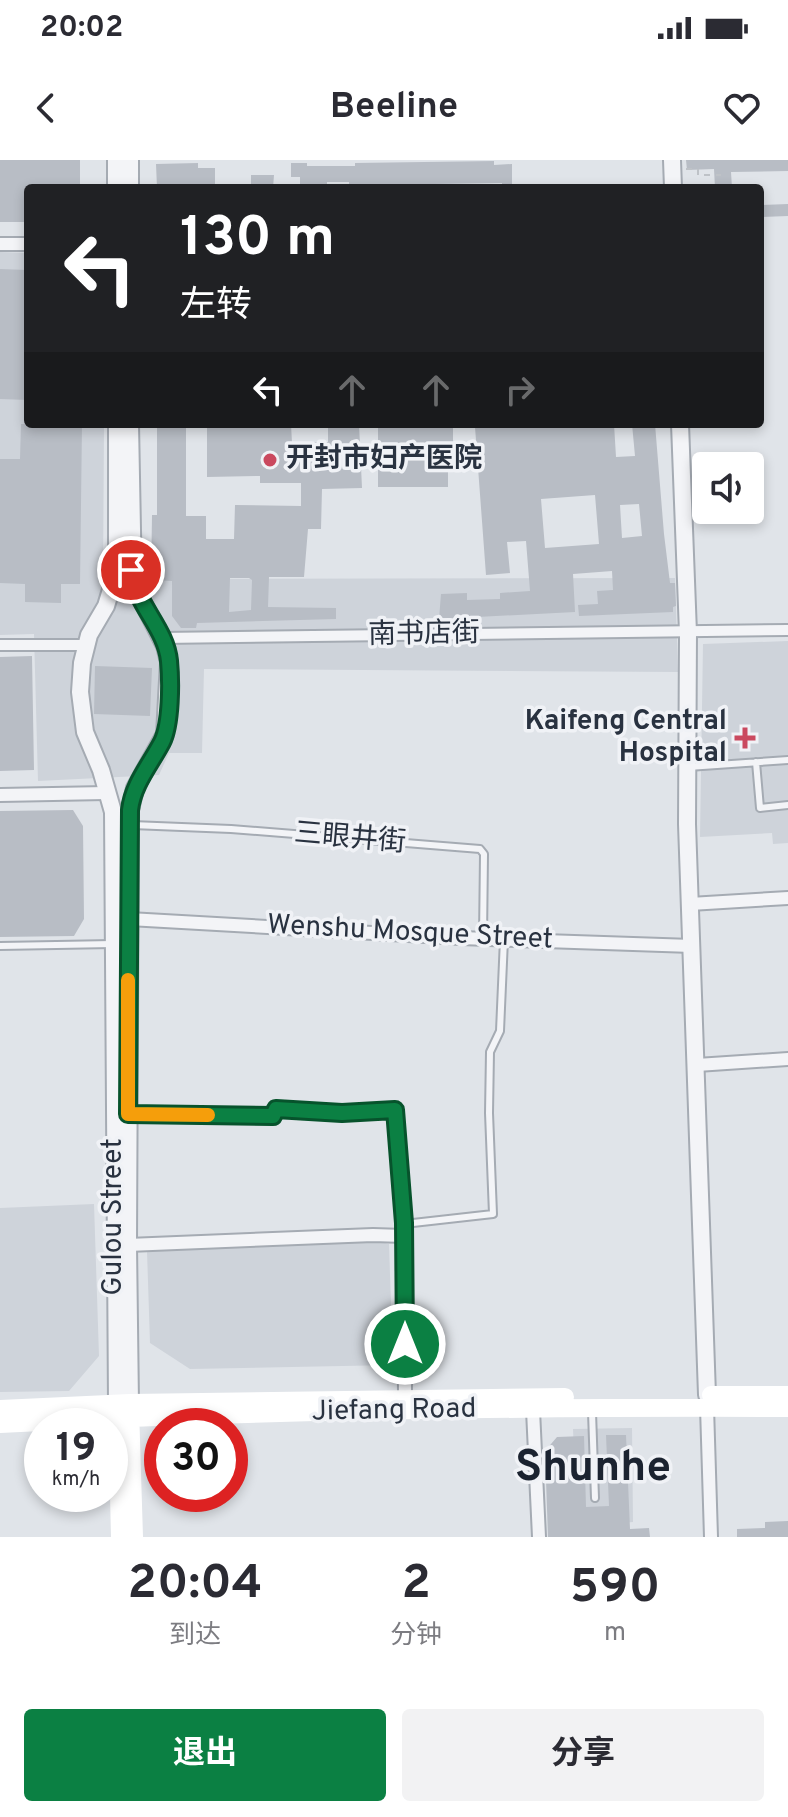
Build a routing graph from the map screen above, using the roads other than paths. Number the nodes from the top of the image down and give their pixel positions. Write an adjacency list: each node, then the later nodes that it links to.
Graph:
1 (116, 160): 3 (street)
2 (130, 160): 4 (street)
3 (116, 184)
4 (130, 184)
5 (0, 244): 6 (street)
6 (24, 244)
7 (117, 428): 14 (street, Gulou Street)
8 (130, 428): 12 (street, Gulou Street)
9 (680, 428): 11 (street)
10 (788, 630): 11 (street, 南书店街)
11 (688, 633): 12 (street, 南书店街); 17 (street)
12 (161, 638): 21 (street, Gulou Street)
13 (0, 645): 14 (street)
14 (86, 645): 18 (street, Gulou Street)
15 (788, 760): 16 (lane)
16 (756, 762): 17 (lane); 20 (lane)
17 (688, 767): 23 (street)
18 (106, 793): 19 (street); 27 (street, Gulou Street)
19 (0, 795)
20 (788, 805)
21 (129, 825): 24 (street, Gulou Street); 25 (lane, 三眼井街)
22 (788, 898): 23 (street)
23 (690, 904): 29 (street)
24 (129, 919): 25 (street, Wenshu Mosque Street); 32 (street, Gulou Street)
25 (483, 938): 26 (street, Wenshu Mosque Street)
26 (504, 939): 29 (street, Wenshu Mosque Street); 33 (lane)
27 (113, 944): 28 (lane); 38 (street, Gulou Street)
28 (0, 946)
29 (692, 946): 31 (street)
30 (788, 1059): 31 (street)
31 (697, 1065): 37 (street)
32 (128, 1114): 33 (lane); 34 (street, Gulou Street)
33 (404, 1230): 34 (street); 36 (street)
34 (128, 1245): 39 (street, Gulou Street)
35 (788, 1395): 37 (main road, Jiefang Road)
36 (405, 1397): 37 (main road, Jiefang Road); 44 (main road, Jiefang Road)
37 (707, 1401): 40 (main road, Jiefang Road); 43 (main road, Jiefang Road); 55 (street)
38 (124, 1408)
39 (124, 1408)
40 (788, 1408)
41 (0, 1409): 42 (main road, Jiefang Road)
42 (24, 1409)
43 (592, 1409): 46 (main road, Jiefang Road); 50 (lane)
44 (128, 1410)
45 (128, 1410): 46 (main road, Jiefang Road)
46 (533, 1410): 54 (street)
47 (24, 1421): 48 (main road, Jiefang Road)
48 (0, 1424)
49 (128, 1461): 53 (main road)
50 (595, 1498)
51 (121, 1512): 52 (main road)
52 (120, 1537)
53 (134, 1537)
54 (539, 1537)
55 (711, 1537)

